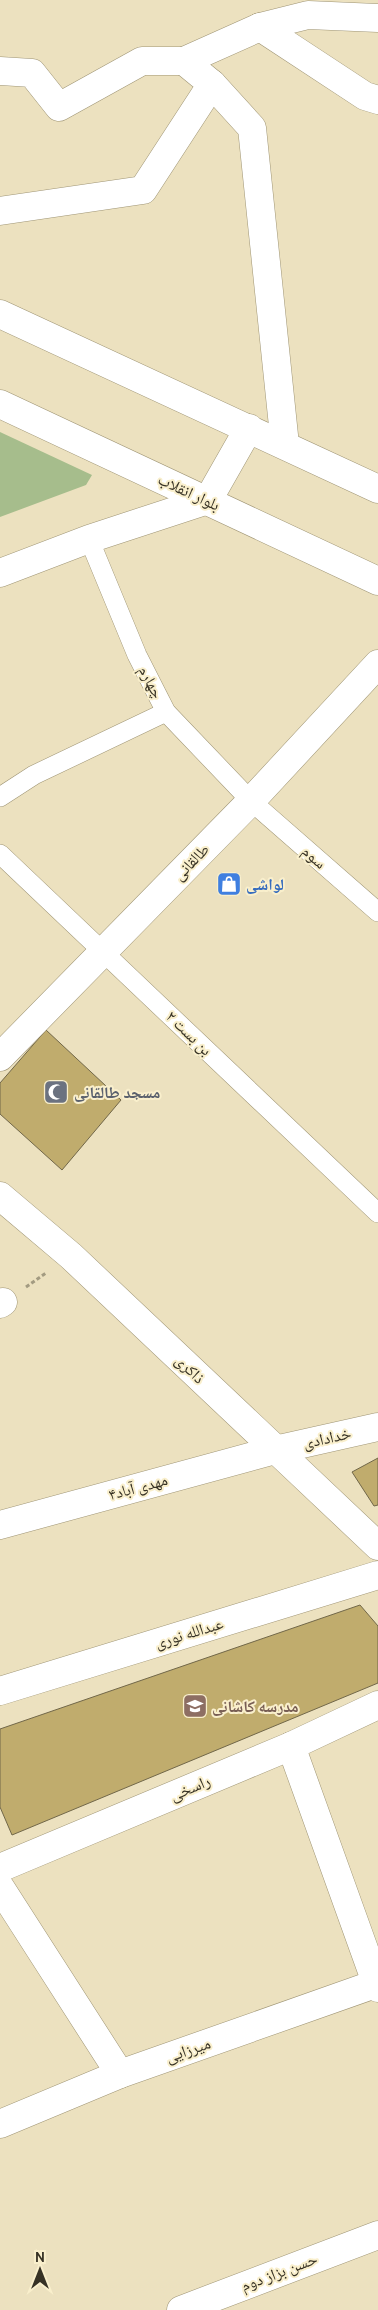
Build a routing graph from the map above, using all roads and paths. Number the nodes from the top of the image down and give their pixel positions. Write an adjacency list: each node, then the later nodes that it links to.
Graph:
1 (378, 18): 2 (street)
2 (260, 26): 3 (street); 6 (street)
3 (184, 61): 4 (street); 5 (street)
4 (0, 71)
5 (212, 84): 7 (street); 11 (street)
6 (378, 100)
7 (0, 211)
8 (0, 314): 10 (street)
9 (0, 404): 13 (street, بلوار انقلاب)
10 (248, 428): 11 (street); 13 (street)
11 (285, 445): 12 (street)
12 (378, 489)
13 (208, 500): 14 (street); 16 (street, بلوار انقلاب)
14 (89, 539): 15 (street); 18 (lane, چهارم)
15 (0, 572)
16 (378, 581)
17 (378, 664): 20 (street, طالقانی)
18 (166, 712): 19 (lane); 20 (lane, چهارم)
19 (0, 797)
20 (251, 801): 22 (lane, سوم); 23 (street, طالقانی)
21 (0, 854): 23 (lane, بن بست ۲)
22 (378, 912)
23 (103, 952): 24 (street, طالقانی); 26 (lane, بن بست ۲)
24 (0, 1057)
25 (0, 1196): 27 (street, ذاکری)
26 (378, 1213)
27 (71, 1256): 28 (path); 30 (street, ذاکری)
28 (2, 1303)
29 (378, 1426): 30 (street, خدادادی)
30 (275, 1450): 31 (street, مهدی آباد۴); 32 (street, ذاکری)
31 (0, 1525)
32 (378, 1546)
33 (378, 1575): 34 (street, عبدالله نوری)
34 (0, 1691)
35 (378, 1705): 36 (street, راسخی)
36 (291, 1746): 37 (street, راسخی); 39 (street)
37 (0, 1868)
38 (0, 1887): 40 (street)
39 (377, 1985): 40 (street, میرزایی)
40 (120, 2074): 41 (street, میرزایی)
41 (0, 2124)
42 (378, 2235): 43 (street, حسن بزاز دوم)
43 (181, 2310)

